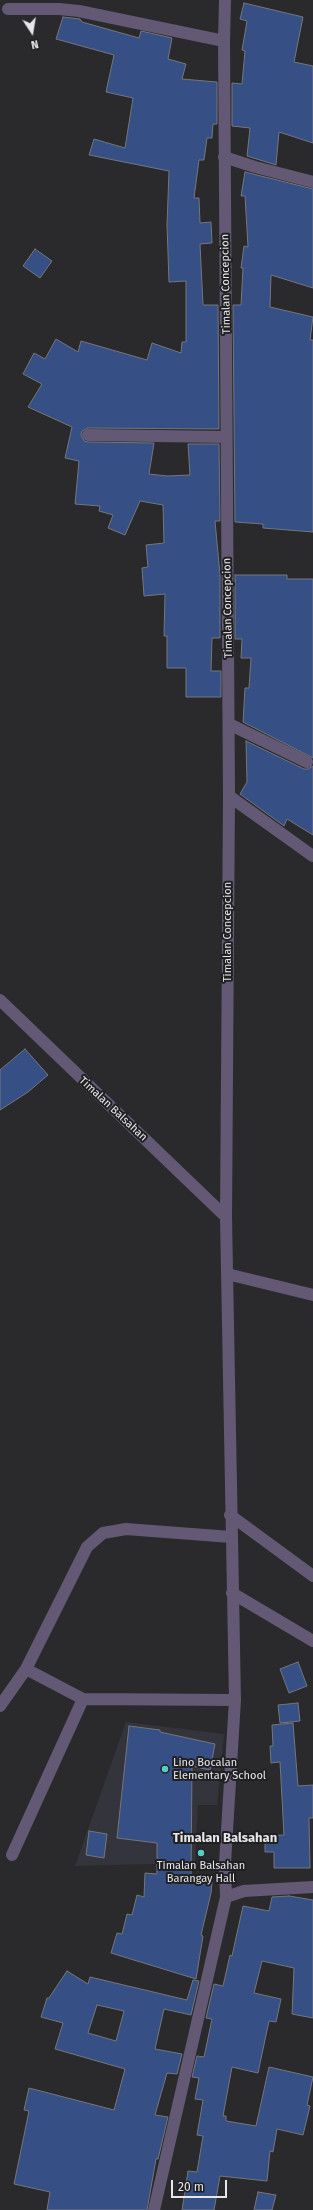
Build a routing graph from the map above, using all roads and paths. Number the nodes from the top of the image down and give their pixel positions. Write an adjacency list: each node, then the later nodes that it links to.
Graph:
1 (225, 0): 3 (street, Timalan Concepcion)
2 (8, 9): 3 (street)
3 (224, 41): 4 (street, Timalan Concepcion)
4 (224, 157): 5 (street); 7 (street, Timalan Concepcion)
5 (313, 182)
6 (88, 435): 7 (street)
7 (226, 437): 8 (street, Timalan Concepcion)
8 (229, 724): 9 (street); 10 (street, Timalan Concepcion)
9 (307, 762)
10 (229, 796): 11 (street); 13 (street, Timalan Concepcion)
11 (313, 856)
12 (0, 1000): 13 (street, Timalan Balsahan)
13 (226, 1217): 14 (street, Timalan Concepcion)
14 (227, 1274): 15 (street); 16 (street, Timalan Concepcion)
15 (313, 1295)
16 (230, 1515): 17 (street, Timalan Concepcion); 18 (street)
17 (231, 1537): 19 (street, Timalan Concepcion); 21 (street)
18 (313, 1576)
19 (232, 1593): 20 (street); 23 (street, Timalan Concepcion)
20 (313, 1641)
21 (26, 1670): 22 (street); 24 (street)
22 (82, 1699): 23 (street); 25 (street)
23 (235, 1700): 27 (street, Timalan Concepcion)
24 (0, 1706)
25 (12, 1855)
26 (313, 1887): 27 (street)
27 (226, 1898): 28 (street, Timalan Concepcion)
28 (154, 2210)

